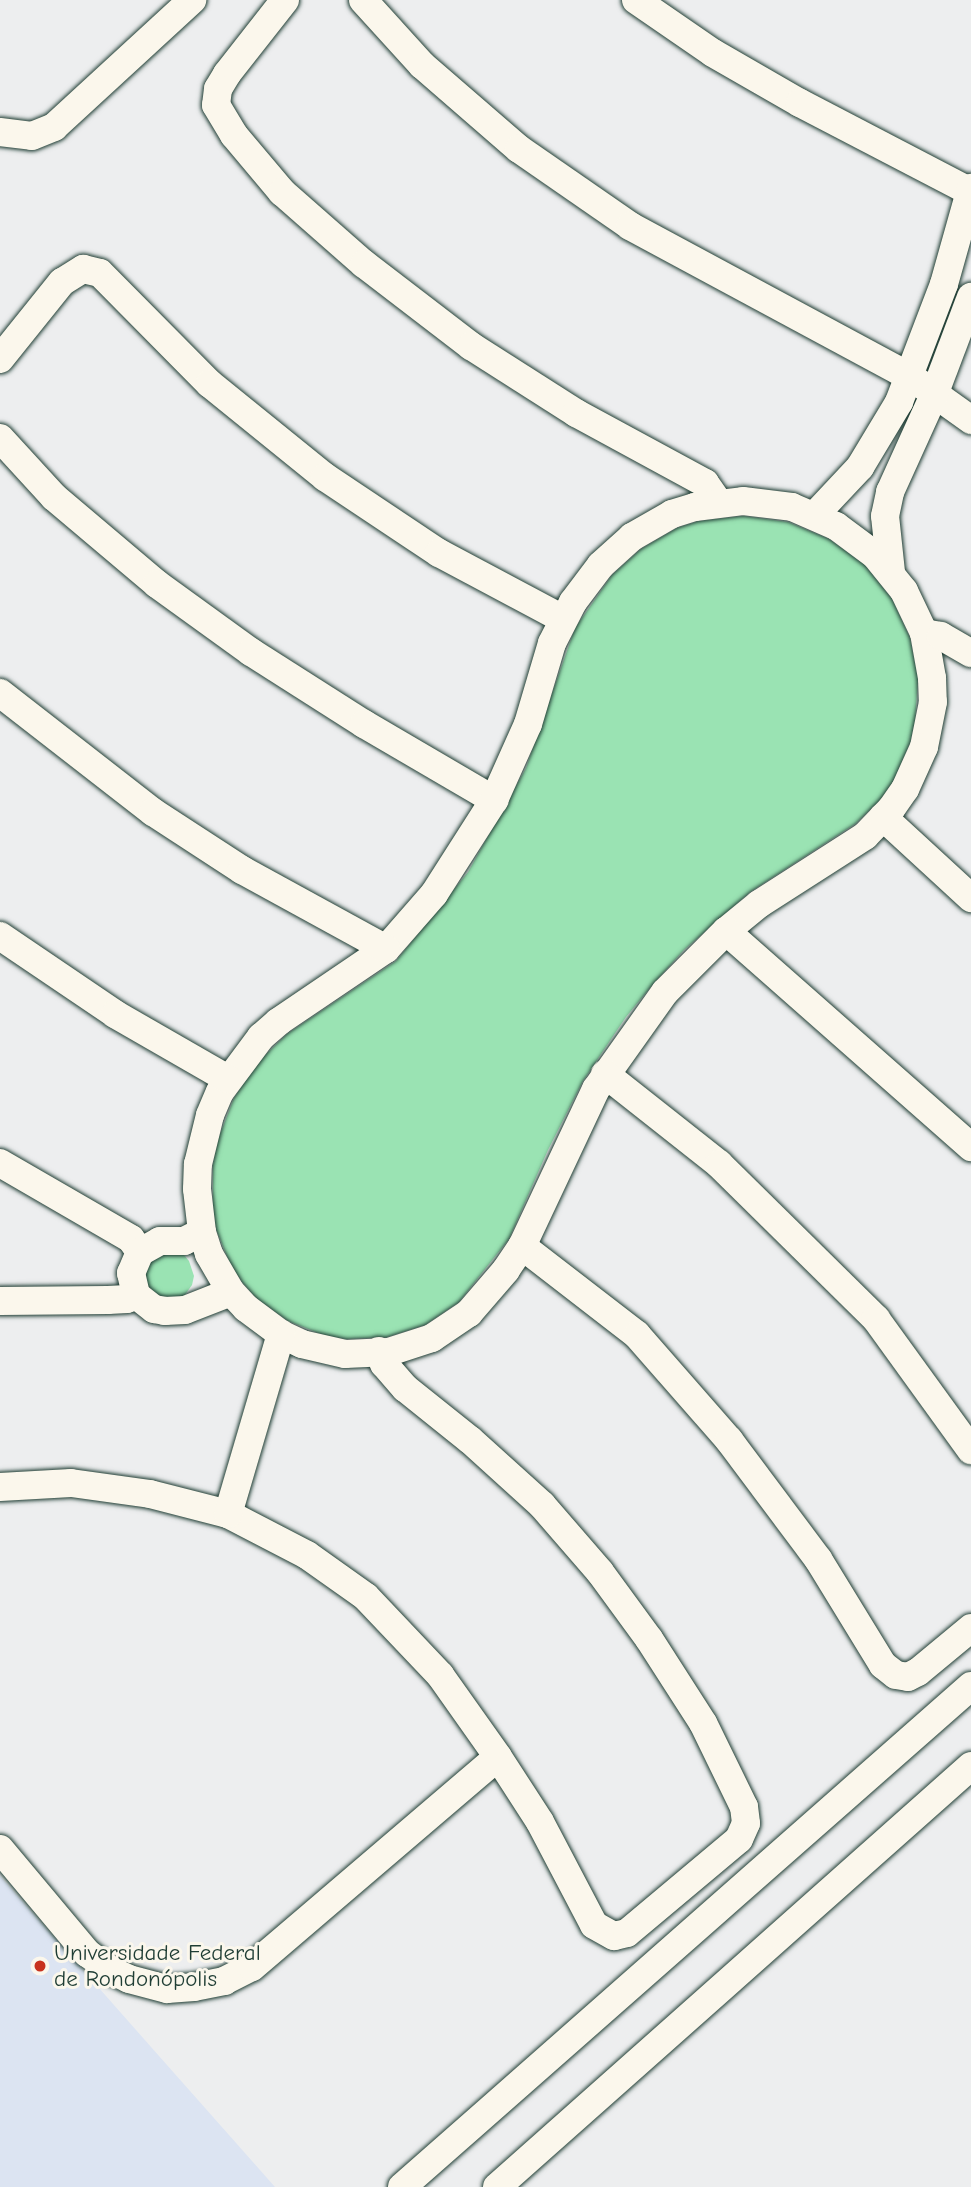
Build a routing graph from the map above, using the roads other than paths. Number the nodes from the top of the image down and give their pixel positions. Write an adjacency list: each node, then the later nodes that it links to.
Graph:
1 (192, 0): 5 (street)
2 (285, 0): 13 (street)
3 (363, 0): 9 (street)
4 (636, 0): 6 (street)
5 (0, 132)
6 (971, 191): 9 (street)
7 (971, 297): 10 (street)
8 (0, 359): 16 (street)
9 (911, 377): 10 (street); 14 (street)
10 (934, 395): 11 (street); 15 (street)
11 (971, 421)
12 (0, 438): 20 (street)
13 (719, 503): 14 (street); 16 (street)
14 (815, 515): 15 (street)
15 (891, 572): 17 (street)
16 (564, 619): 20 (street)
17 (924, 633): 18 (street); 21 (street)
18 (971, 653)
19 (0, 693): 25 (street)
20 (494, 800): 25 (street)
21 (883, 817): 22 (street); 23 (street)
22 (971, 898)
23 (726, 931): 26 (street); 28 (street)
24 (0, 936): 27 (street)
25 (386, 949): 27 (street)
26 (605, 1074): 31 (street); 38 (street)
27 (228, 1079): 30 (street)
28 (971, 1147)
29 (0, 1163): 32 (street)
30 (202, 1233): 32 (street); 33 (street)
31 (522, 1246): 37 (street); 41 (street)
32 (140, 1252): 34 (street)
33 (231, 1292): 34 (street); 36 (street)
34 (136, 1295): 35 (street)
35 (0, 1301)
36 (281, 1334): 37 (street); 40 (street)
37 (379, 1350): 43 (street)
38 (971, 1450)
39 (0, 1487): 40 (street)
40 (228, 1514): 43 (street)
41 (971, 1628)
42 (971, 1686): 46 (street)
43 (498, 1757): 45 (street)
44 (971, 1766): 47 (street)
45 (0, 1849)
46 (402, 2187)
47 (497, 2187)

